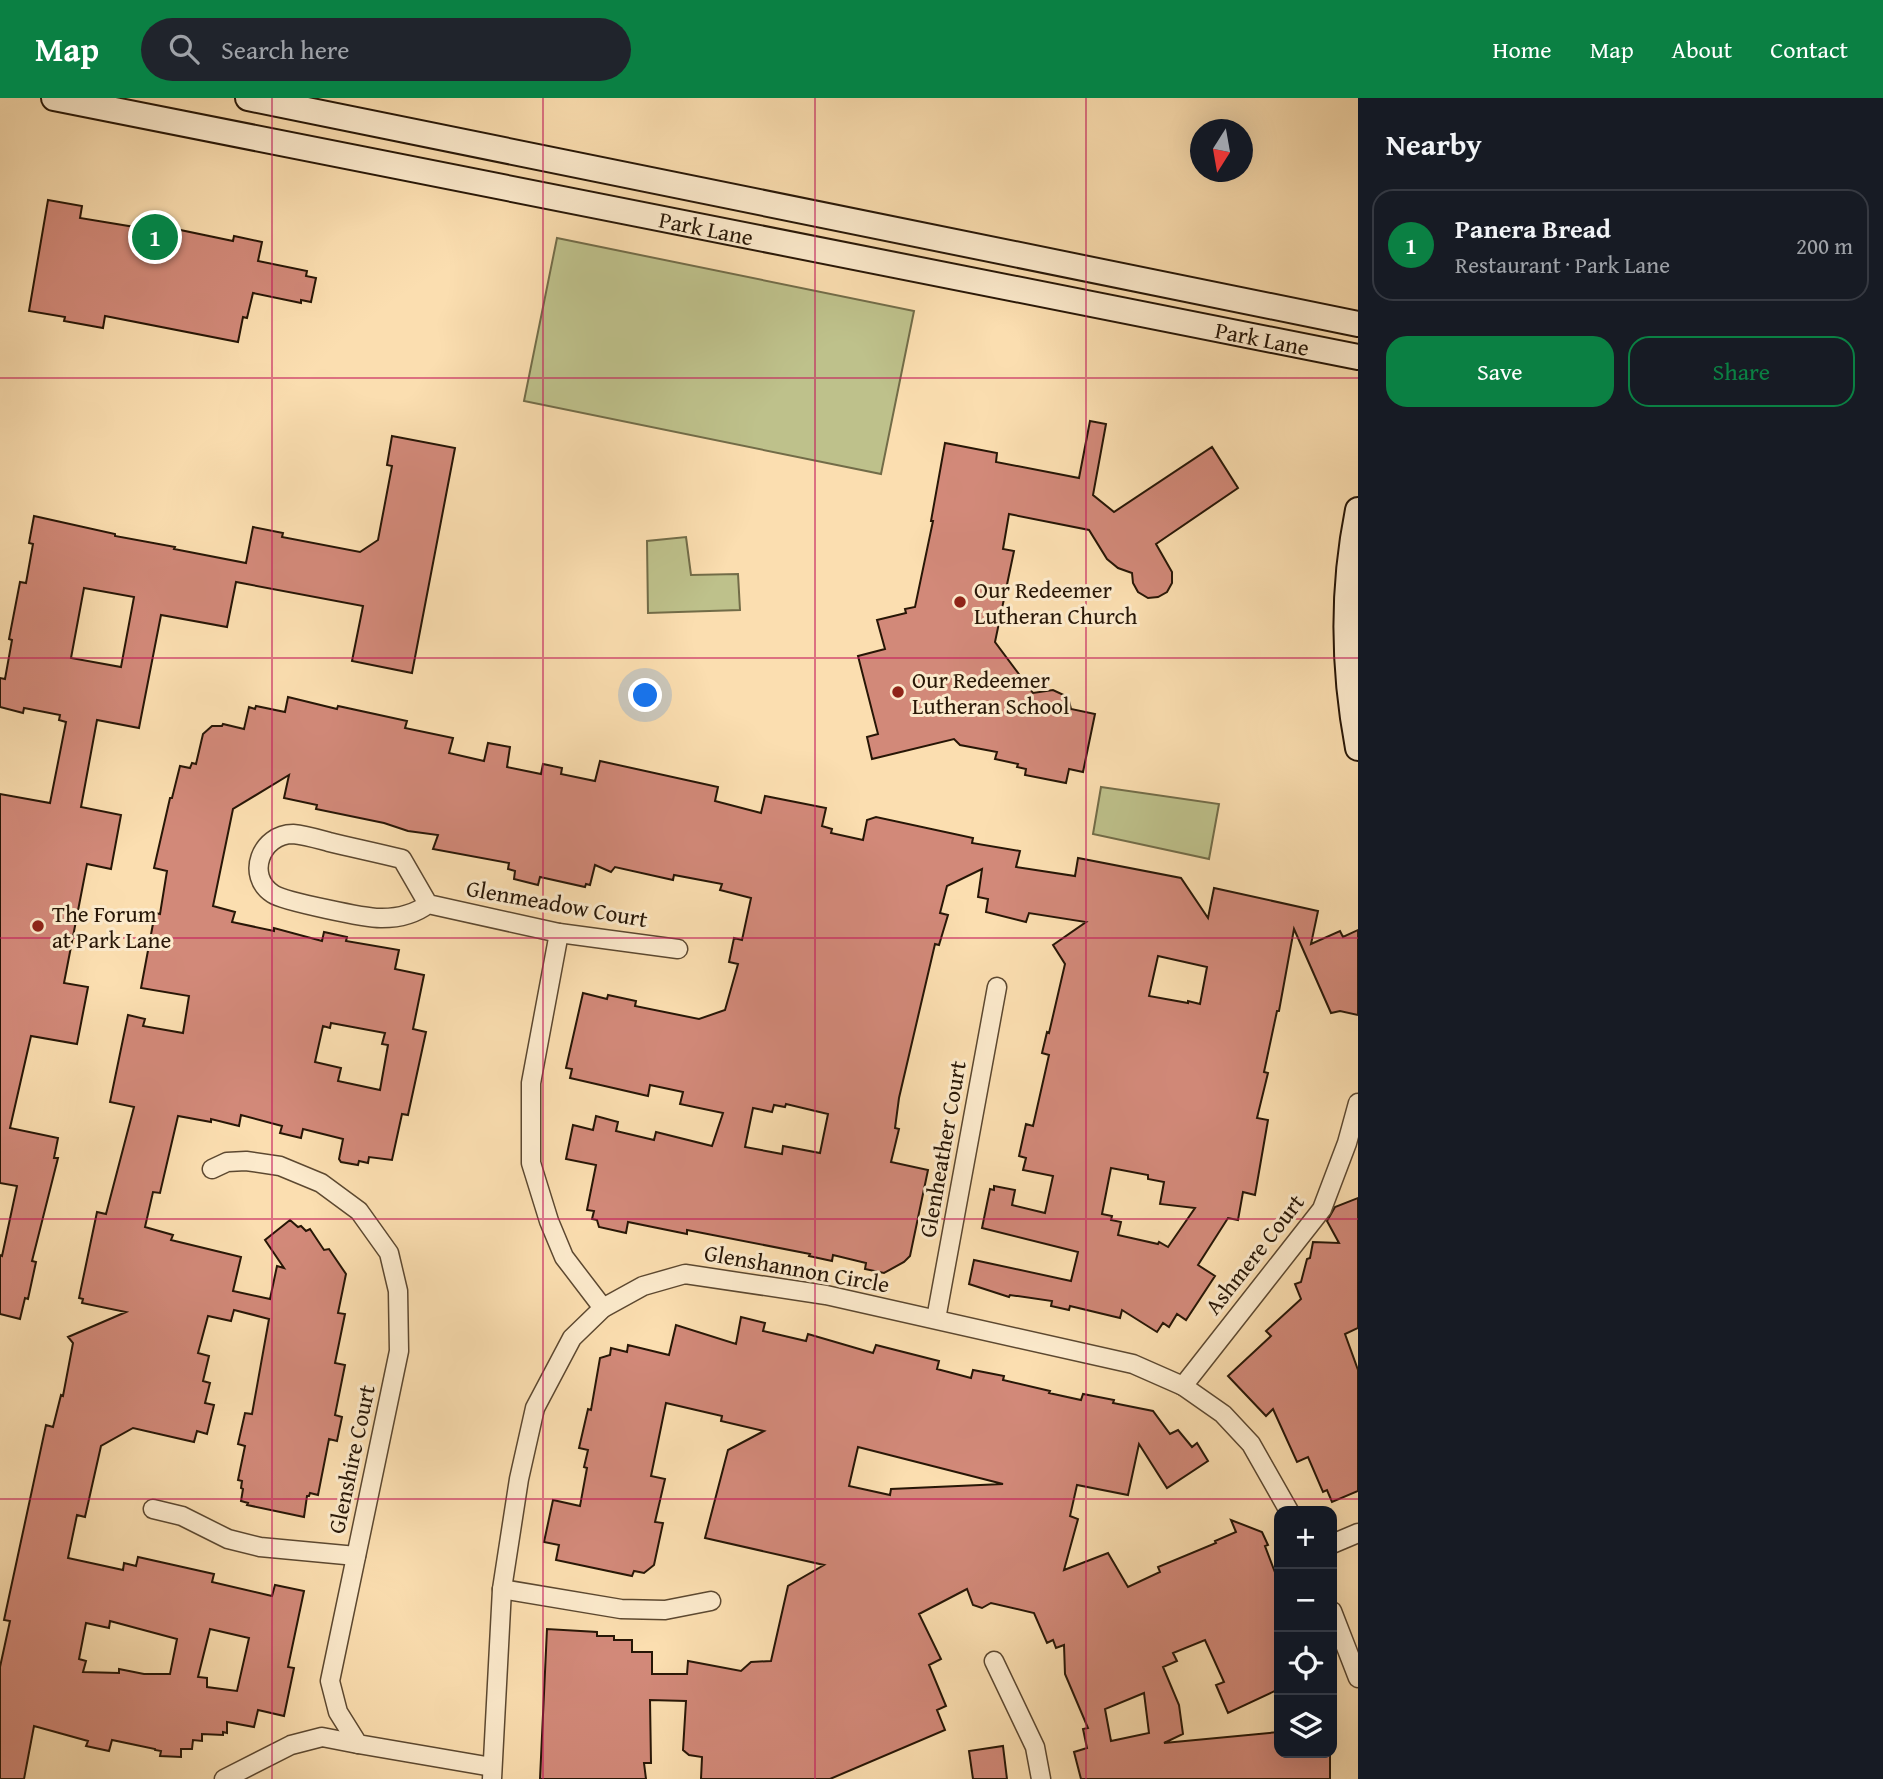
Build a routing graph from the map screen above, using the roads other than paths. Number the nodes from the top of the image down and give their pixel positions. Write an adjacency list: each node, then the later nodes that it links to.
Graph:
1 (54, 98): 4 (main road, Park Lane)
2 (248, 98): 3 (main road, Park Lane)
3 (427, 135): 4 (main road); 5 (main road, Park Lane)
4 (421, 172): 6 (main road, Park Lane)
5 (1026, 257): 6 (main road); 7 (main road, Park Lane)
6 (1020, 290): 8 (main road, Park Lane)
7 (1358, 324)
8 (1358, 357)
9 (1358, 510): 10 (main road)
10 (1354, 548): 11 (main road)
11 (1358, 748)
12 (428, 904): 12 (street); 13 (street, Glenmeadow Court)
13 (559, 933): 14 (street, Glenmeadow Court); 18 (street)
14 (678, 949)
15 (997, 987): 19 (street, Glenheather Court)
16 (1358, 1103): 20 (street, Ashmere Court)
17 (212, 1169): 25 (street, Glenshire Court)
18 (603, 1308): 19 (street, Glenshannon Circle); 26 (street, Glenshannon Circle)
19 (936, 1319): 20 (street, Glenshannon Circle)
20 (1184, 1385): 21 (street, Glenshannon Circle)
21 (1286, 1506)
22 (152, 1508): 25 (street)
23 (1358, 1533): 24 (street)
24 (1337, 1542)
25 (356, 1556): 31 (street, Glenshire Court)
26 (502, 1589): 27 (street); 32 (street, Glenshannon Circle)
27 (711, 1601)
28 (1337, 1624): 30 (street)
29 (994, 1661): 34 (street)
30 (1358, 1678)
31 (358, 1744): 32 (street); 33 (street)
32 (492, 1773)
33 (224, 1779)
34 (1041, 1779)

